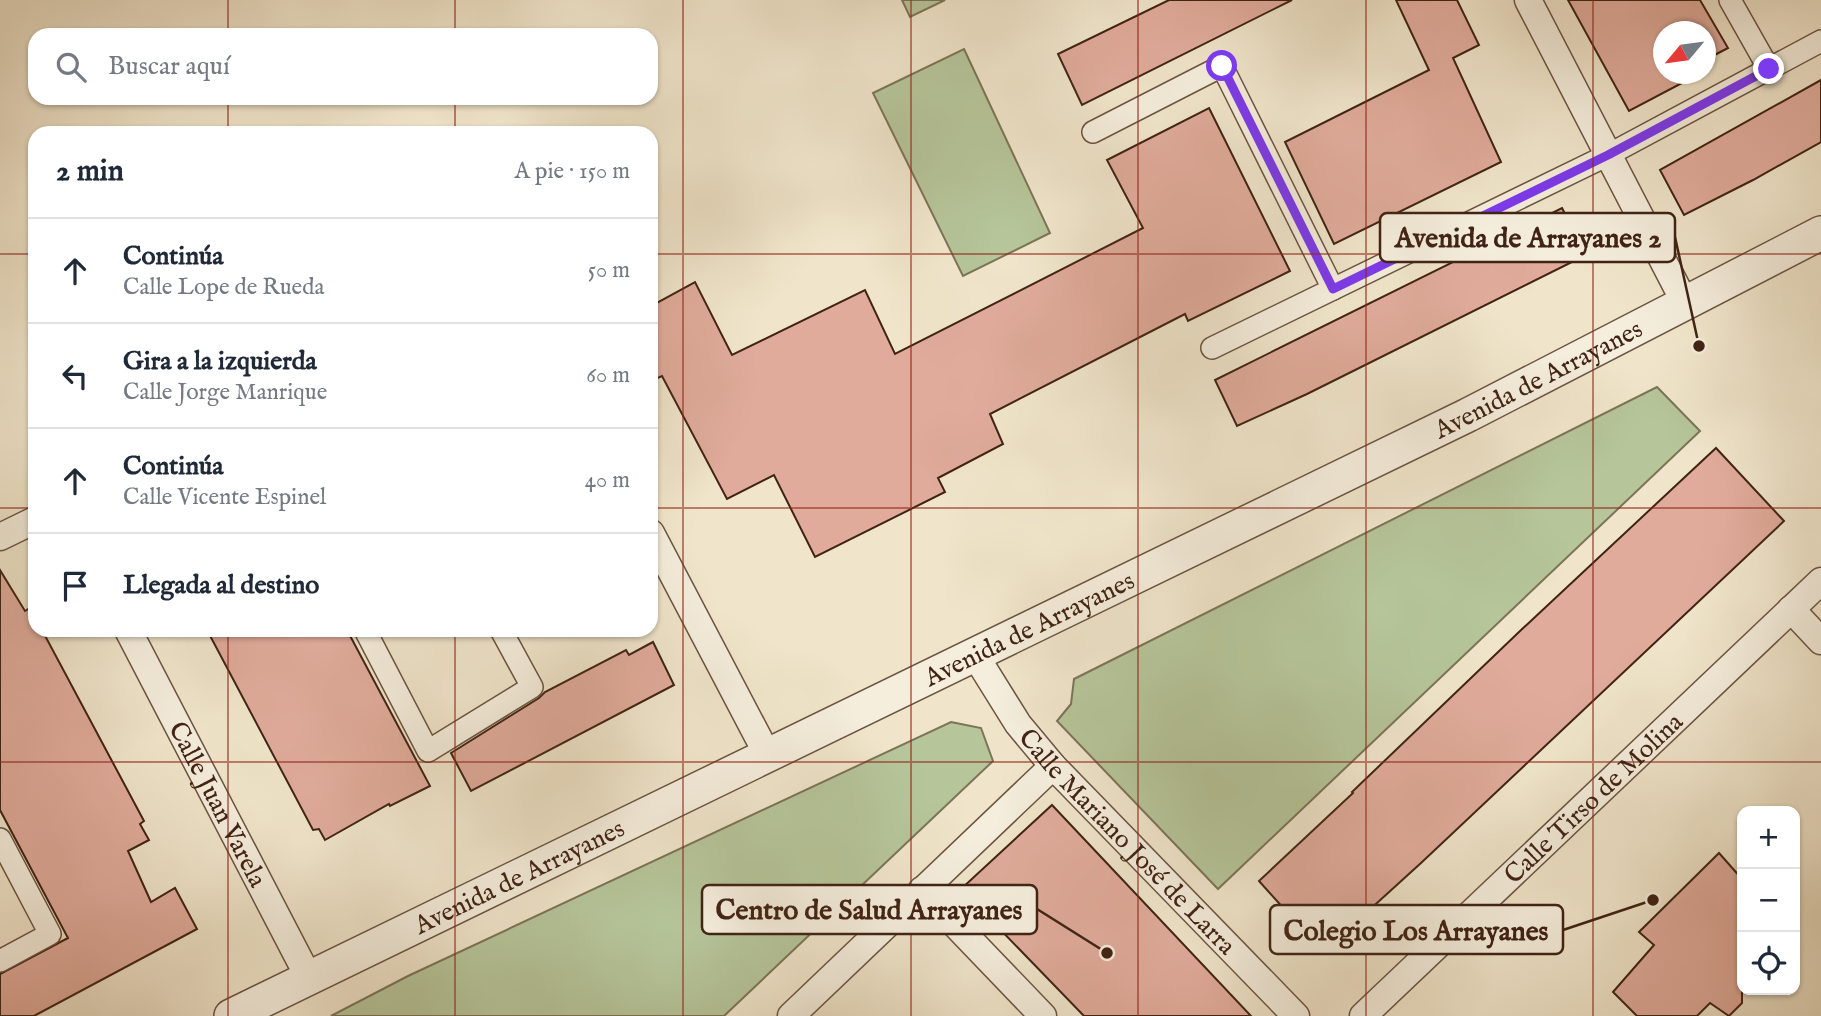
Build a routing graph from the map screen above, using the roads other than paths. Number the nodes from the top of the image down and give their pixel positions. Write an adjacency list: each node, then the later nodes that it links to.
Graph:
1 (1528, 0): 6 (street)
2 (1730, 0): 4 (street)
3 (1821, 41): 4 (street)
4 (1769, 69): 6 (street)
5 (1093, 132): 8 (street)
6 (1608, 155): 8 (street); 9 (street)
7 (1821, 233): 9 (street, Avenida de Arrayanes)
8 (1333, 289): 10 (street)
9 (1685, 303): 20 (street, Avenida de Arrayanes)
10 (1212, 348)
11 (28, 523): 12 (street)
12 (0, 537)
13 (658, 546): 21 (street)
14 (1821, 581): 15 (street, Calle Tirso de Molina)
15 (1791, 609): 19 (street); 31 (street, Calle Tirso de Molina)
16 (132, 637): 26 (street, Calle Juan Varela)
17 (369, 637): 18 (street)
18 (505, 637)
19 (1821, 641)
20 (975, 655): 21 (street, Avenida de Arrayanes); 22 (street, Calle Mariano José de Larra)
21 (768, 755): 26 (street, Avenida de Arrayanes)
22 (1053, 766): 24 (street); 30 (street, Calle Mariano José de Larra)
23 (0, 839): 25 (street)
24 (922, 890): 28 (street); 29 (street)
25 (0, 961)
26 (309, 978): 27 (street, Avenida de Arrayanes)
27 (231, 1016)
28 (791, 1016)
29 (1043, 1016)
30 (1296, 1016)
31 (1363, 1016)

